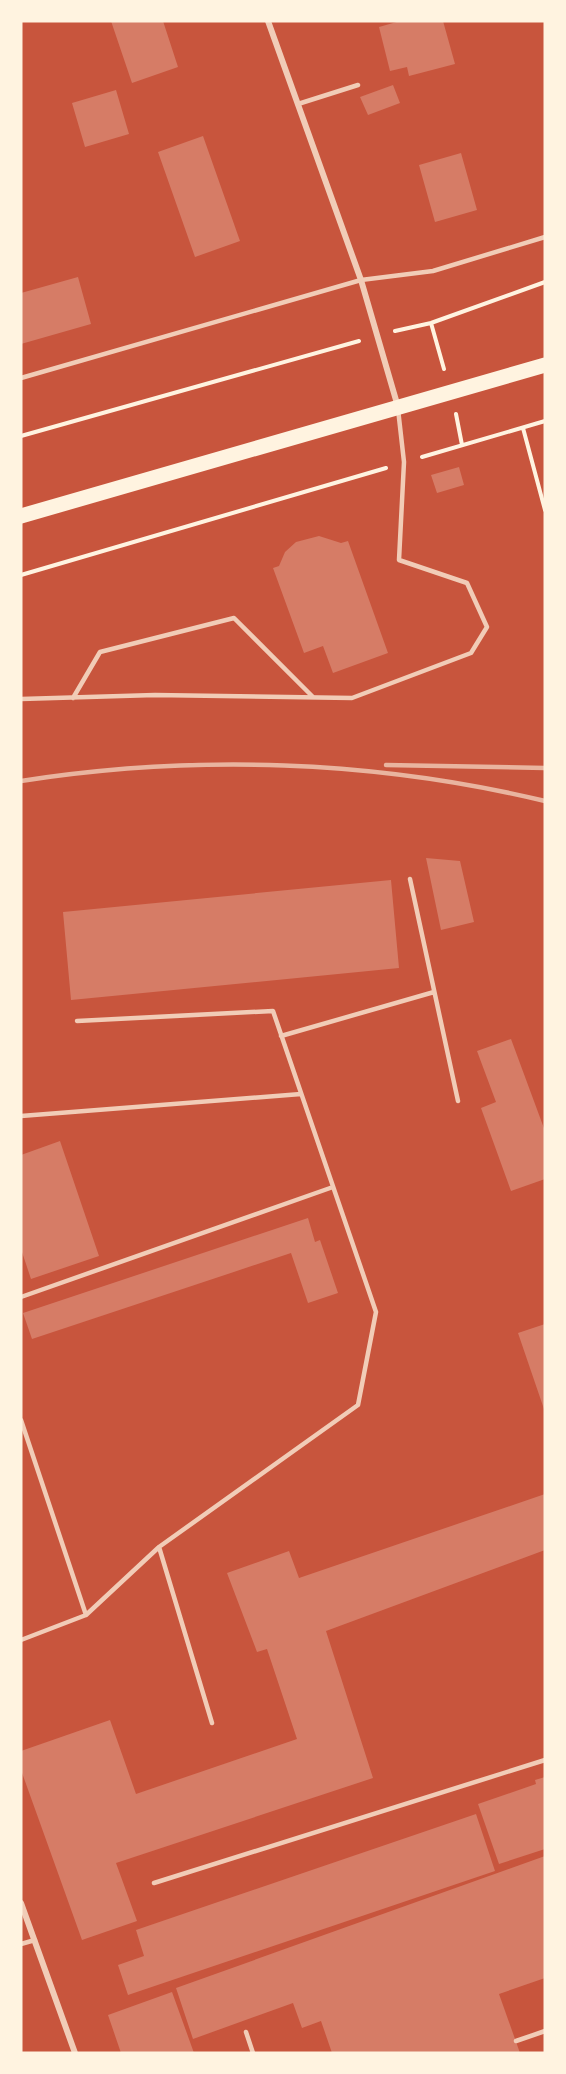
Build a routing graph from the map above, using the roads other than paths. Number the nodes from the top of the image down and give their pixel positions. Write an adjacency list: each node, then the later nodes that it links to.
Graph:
1 (268, 21): 3 (street)
2 (358, 85): 3 (lane)
3 (298, 104): 5 (street)
4 (545, 237): 5 (lane)
5 (360, 280): 7 (lane); 8 (street)
6 (545, 365): 8 (main road)
7 (21, 378)
8 (398, 407): 9 (main road); 10 (lane)
9 (21, 516)
10 (313, 697): 12 (lane); 12 (lane)
11 (21, 699): 12 (lane)
12 (73, 699)
13 (410, 879): 14 (lane)
14 (434, 992): 16 (lane); 18 (lane)
15 (77, 1021): 16 (lane)
16 (281, 1036): 17 (lane)
17 (302, 1094): 19 (lane); 20 (lane)
18 (458, 1101)
19 (21, 1116)
20 (333, 1187): 21 (lane); 23 (lane)
21 (21, 1297)
22 (21, 1420): 24 (lane)
23 (159, 1547): 24 (lane); 26 (lane)
24 (86, 1615): 25 (lane)
25 (21, 1640)
26 (212, 1723)
27 (545, 1760): 28 (lane)
28 (154, 1883)
29 (21, 1903): 30 (street)
30 (35, 1940): 31 (lane); 35 (street)
31 (21, 1944)
32 (545, 2031): 34 (lane)
33 (246, 2032): 36 (lane)
34 (516, 2041)
35 (75, 2053)
36 (253, 2053)

